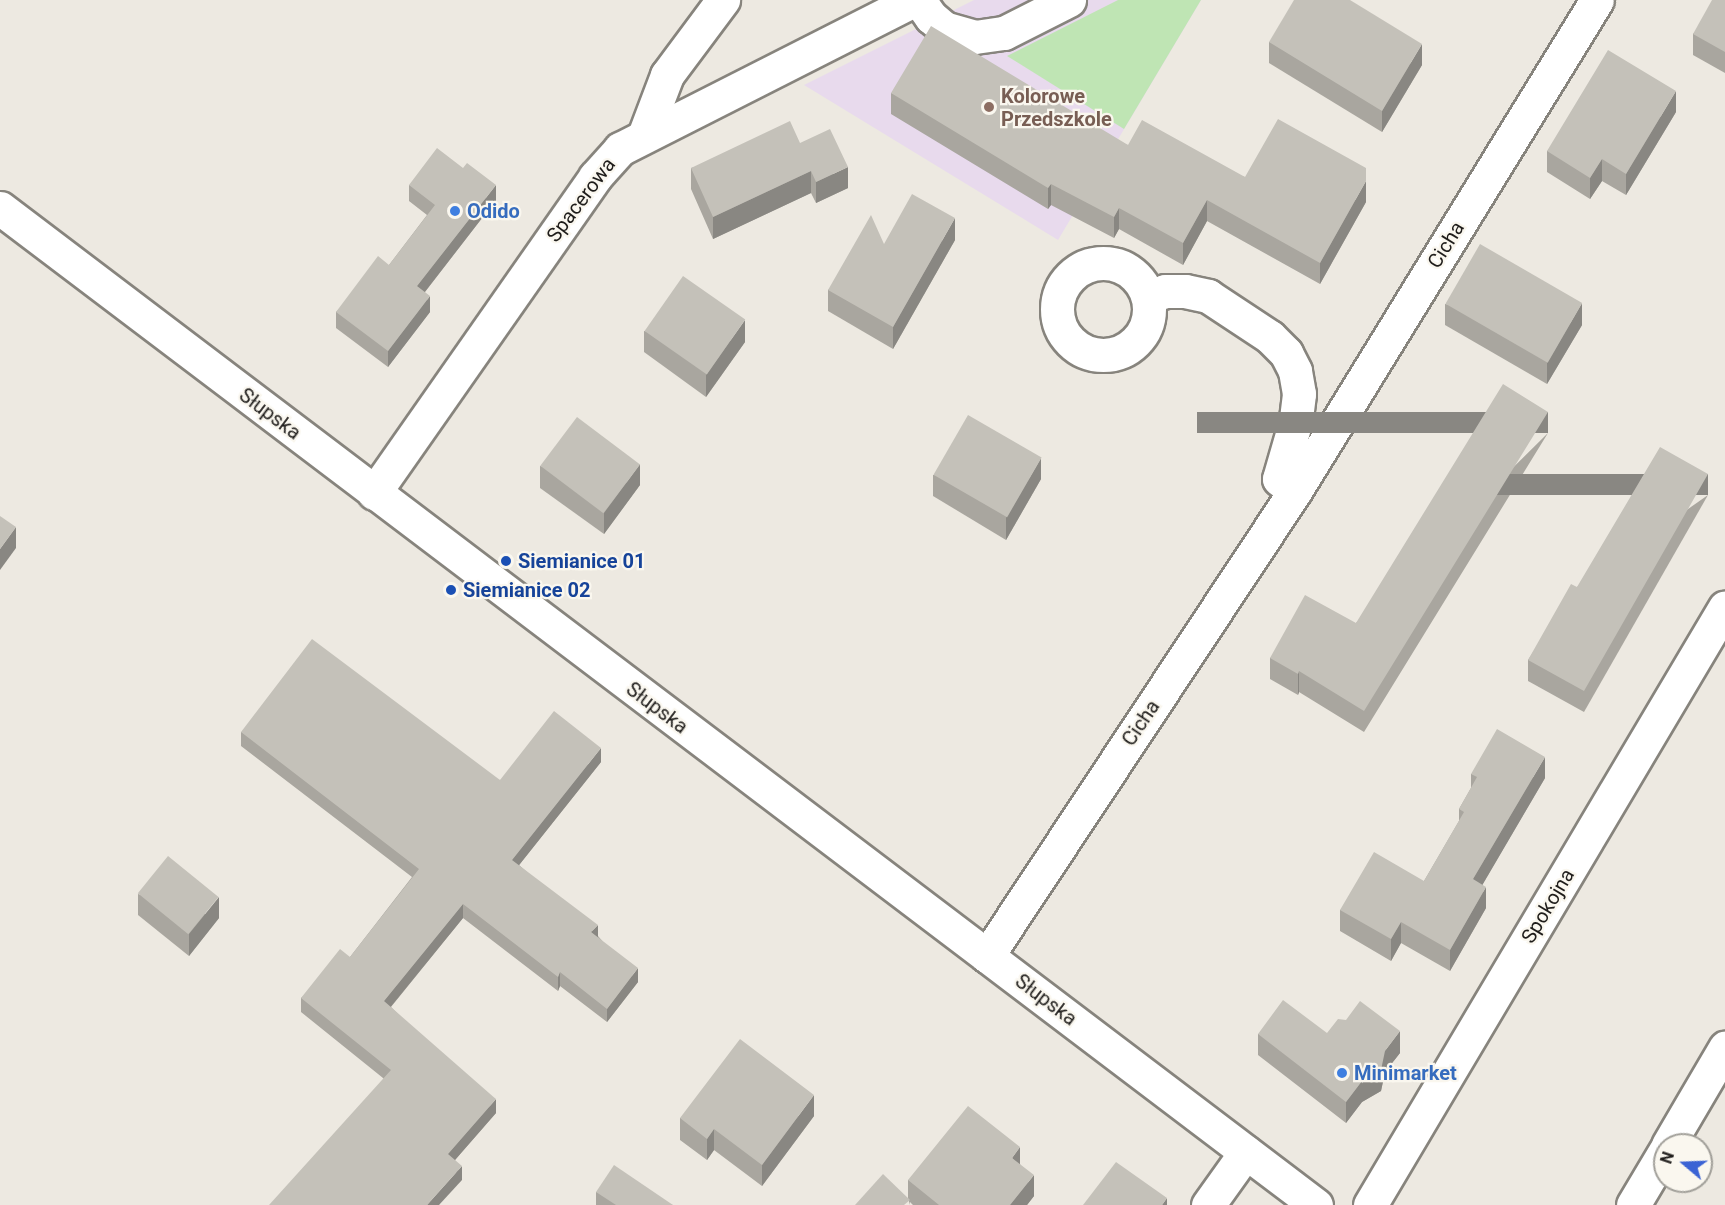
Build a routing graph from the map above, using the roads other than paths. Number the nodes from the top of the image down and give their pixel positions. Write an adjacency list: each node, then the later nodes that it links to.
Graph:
1 (723, 0): 6 (street)
2 (914, 0): 6 (street, Spacerowa)
3 (920, 0): 4 (street)
4 (1069, 0)
5 (1597, 0): 9 (street, Cicha)
6 (645, 133): 10 (street, Spacerowa)
7 (0, 208): 10 (street, Słupska)
8 (1148, 297): 9 (street)
9 (1295, 490): 12 (street, Cicha)
10 (374, 493): 12 (street, Słupska)
11 (1725, 607): 19 (street, Spokojna)
12 (987, 956): 15 (street, Słupska)
13 (1725, 1048): 14 (street)
14 (1675, 1133)
15 (1246, 1152): 17 (street); 18 (street, Słupska)
16 (1653, 1171): 20 (street)
17 (1208, 1205)
18 (1316, 1205)
19 (1370, 1205)
20 (1633, 1205)

